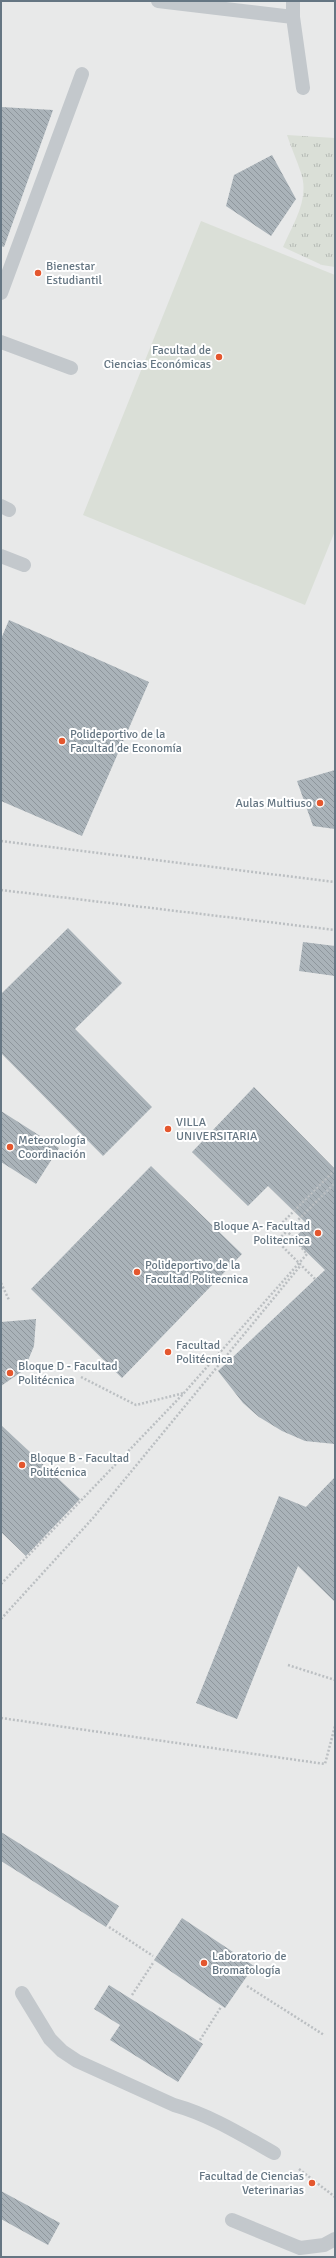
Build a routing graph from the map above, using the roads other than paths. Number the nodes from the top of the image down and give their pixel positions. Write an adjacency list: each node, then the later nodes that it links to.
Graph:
1 (158, 1): 3 (lane)
2 (293, 1): 3 (lane)
3 (293, 17): 5 (lane)
4 (82, 74): 6 (lane)
5 (303, 88)
6 (1, 293)
7 (1, 342): 8 (lane)
8 (71, 368)
9 (1, 556): 10 (lane)
10 (24, 565)
11 (22, 1993): 12 (lane)
12 (274, 2153)
13 (232, 2220): 14 (lane)
14 (335, 2239)

